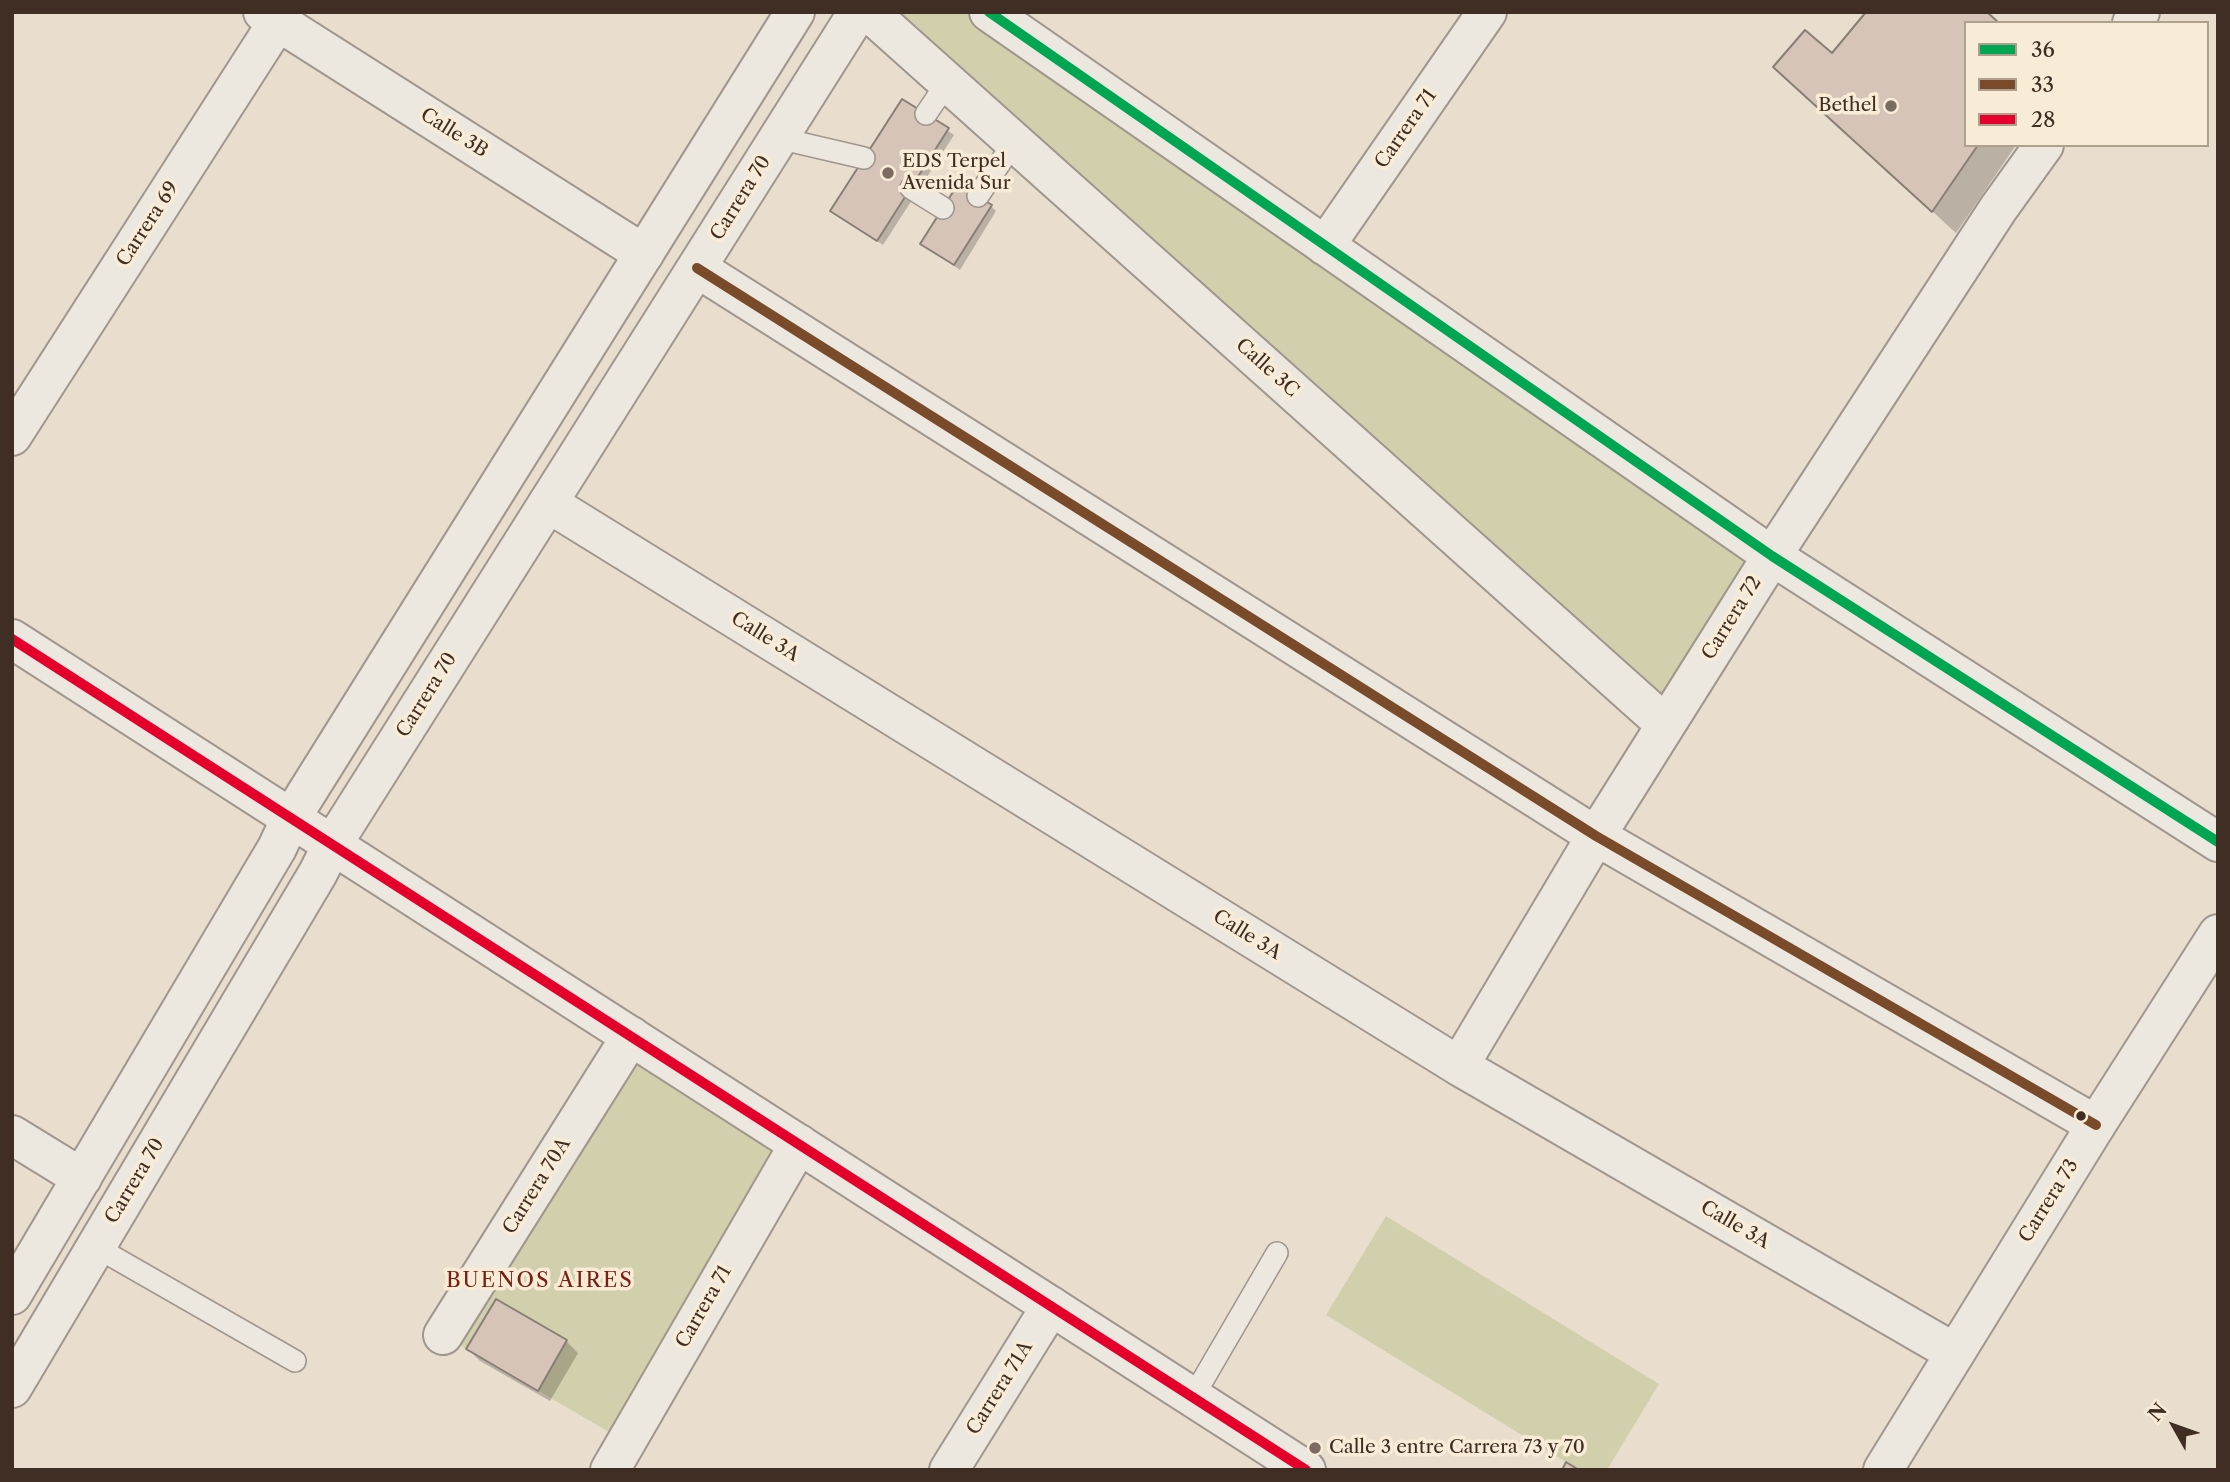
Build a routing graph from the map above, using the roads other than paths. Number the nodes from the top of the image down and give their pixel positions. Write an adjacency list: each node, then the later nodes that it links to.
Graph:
1 (795, 12): 17 (street)
2 (858, 12): 9 (street, Carrera 70)
3 (869, 12): 7 (street, Calle 3C)
4 (989, 12): 16 (street)
5 (1487, 12): 16 (street, Carrera 71)
6 (275, 15): 17 (street, Calle 3B); 19 (street, Carrera 69)
7 (947, 83): 8 (lane); 10 (street, Calle 3C)
8 (926, 114)
9 (778, 138): 12 (lane); 18 (street, Carrera 70)
10 (1014, 142): 14 (lane); 23 (street, Calle 3C)
11 (2043, 147): 21 (street, Carrera 72)
12 (864, 158)
13 (911, 188): 15 (lane)
14 (978, 196)
15 (943, 208)
16 (1325, 246): 21 (street)
17 (645, 254): 24 (street)
18 (697, 268): 20 (street, Carrera 70); 25 (street)
19 (12, 436)
20 (548, 503): 27 (street, Carrera 70); 30 (street, Calle 3A)
21 (1772, 556): 23 (street, Carrera 72); 26 (street)
22 (12, 639): 24 (street)
23 (1665, 724): 25 (street, Carrera 72)
24 (291, 818): 27 (street); 34 (street)
25 (1597, 836): 30 (street, Carrera 72); 31 (street)
26 (2218, 842)
27 (332, 845): 29 (street); 35 (street, Carrera 70)
28 (2218, 934): 31 (street, Carrera 73)
29 (631, 1036): 33 (street); 39 (street, Carrera 70A)
30 (1458, 1066): 40 (street, Calle 3A)
31 (2096, 1125): 40 (street, Carrera 73)
32 (12, 1135): 34 (street)
33 (799, 1144): 38 (street); 45 (street, Carrera 71)
34 (82, 1178): 37 (street)
35 (96, 1247): 41 (lane); 42 (street, Carrera 70)
36 (1277, 1253): 43 (lane)
37 (12, 1295)
38 (1051, 1306): 43 (street); 46 (street, Carrera 71A)
39 (443, 1335)
40 (1955, 1353): 47 (street, Carrera 73)
41 (295, 1362)
42 (12, 1388)
43 (1193, 1397): 44 (street)
44 (1303, 1469)
45 (610, 1470)
46 (948, 1470)
47 (1883, 1470)

